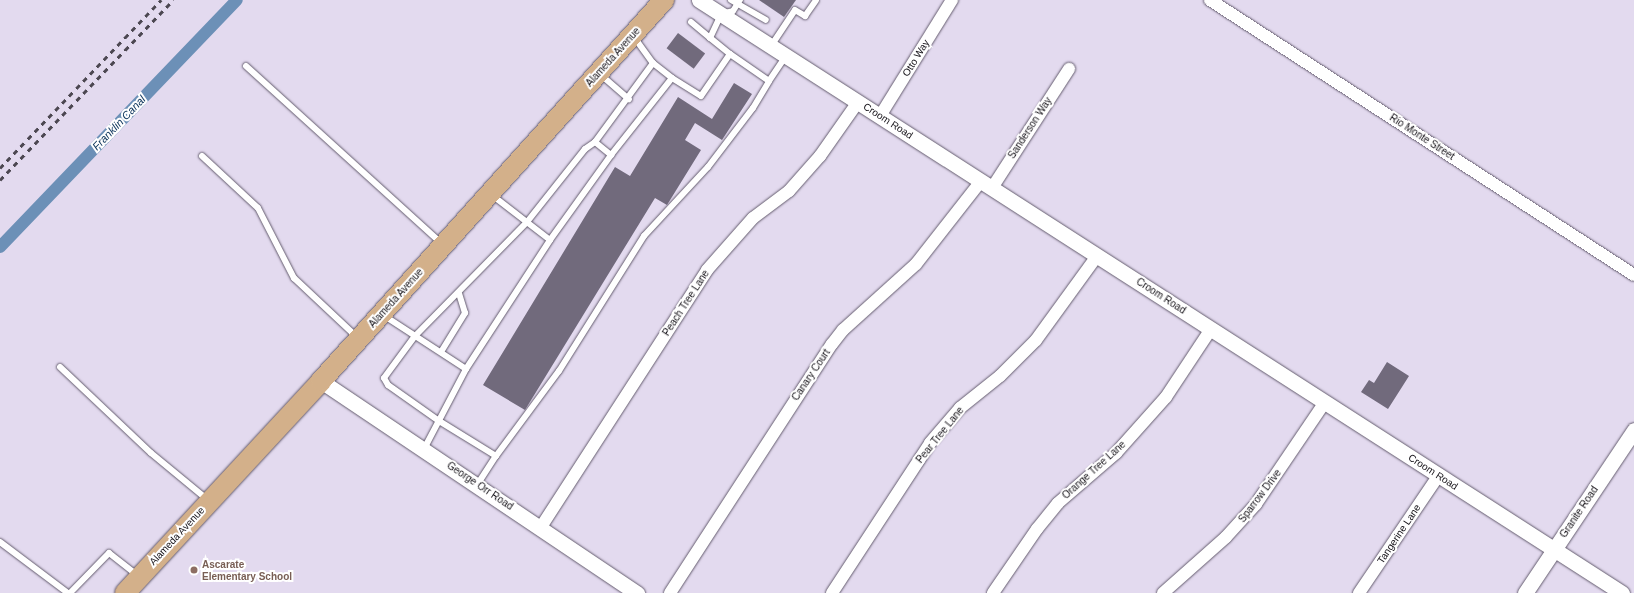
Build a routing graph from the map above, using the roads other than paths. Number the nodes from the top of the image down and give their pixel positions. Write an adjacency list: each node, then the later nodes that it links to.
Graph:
1 (664, 0): 11 (main road, Alameda Avenue)
2 (699, 0): 8 (street, Croom Road)
3 (731, 0): 7 (lane)
4 (816, 0): 13 (lane)
5 (952, 0): 24 (street, Otto Way)
6 (1210, 0): 34 (street, Rio Monte Street)
7 (739, 2): 8 (lane); 9 (lane)
8 (722, 14): 12 (lane); 13 (street, Croom Road)
9 (766, 20)
10 (691, 22): 12 (lane)
11 (632, 35): 16 (lane); 19 (main road, Alameda Avenue)
12 (710, 38): 14 (lane)
13 (770, 46): 15 (street, Croom Road)
14 (730, 54): 20 (lane); 21 (lane)
15 (786, 56): 21 (lane); 23 (street, Croom Road)
16 (654, 63): 20 (lane); 22 (lane)
17 (246, 66): 32 (lane)
18 (1069, 69): 28 (street, Sanderson Way)
19 (598, 73): 22 (lane); 29 (main road, Alameda Avenue)
20 (672, 78): 26 (lane)
21 (769, 81): 48 (lane)
22 (629, 98): 25 (lane)
23 (858, 102): 24 (street, Croom Road); 52 (street, Peach Tree Lane)
24 (880, 116): 28 (street, Croom Road)
25 (595, 142): 26 (lane); 30 (lane)
26 (611, 155): 31 (lane)
27 (202, 156): 39 (lane)
28 (986, 184): 33 (street, Croom Road); 59 (street, Canary Court)
29 (490, 194): 30 (lane); 32 (main road, Alameda Avenue)
30 (527, 222): 31 (lane); 35 (lane)
31 (550, 240): 42 (lane)
32 (444, 245): 36 (main road, Alameda Avenue)
33 (1097, 256): 37 (street, Croom Road); 60 (street, Pear Tree Lane)
34 (1634, 275)
35 (459, 293): 38 (lane); 40 (lane)
36 (381, 314): 38 (lane); 39 (main road, Alameda Avenue)
37 (1211, 329): 44 (street, Croom Road); 61 (street, Orange Tree Lane)
38 (415, 336): 40 (lane); 45 (lane)
39 (359, 339): 43 (main road, Alameda Avenue)
40 (441, 352): 42 (lane)
41 (60, 367): 51 (lane)
42 (466, 369): 45 (lane)
43 (321, 381): 47 (street, George Orr Road); 51 (main road, Alameda Avenue)
44 (1325, 402): 49 (street, Croom Road); 62 (street, Sparrow Drive)
45 (439, 421): 47 (lane); 48 (lane)
46 (1634, 430): 54 (street, Granite Road)
47 (424, 449): 50 (street, George Orr Road)
48 (496, 456): 50 (lane)
49 (1439, 475): 54 (street, Croom Road); 63 (street, Tangerine Lane)
50 (477, 484): 52 (street, George Orr Road)
51 (210, 501): 55 (main road, Alameda Avenue)
52 (541, 527): 58 (street, George Orr Road)
53 (0, 542): 56 (lane)
54 (1554, 550): 64 (street, Granite Road); 65 (street, Croom Road)
55 (139, 578): 56 (lane); 57 (main road, Alameda Avenue)
56 (69, 593)
57 (125, 593)
58 (637, 593)
59 (670, 593)
60 (832, 593)
61 (993, 593)
62 (1163, 593)
63 (1359, 593)
64 (1525, 593)
65 (1622, 593)

